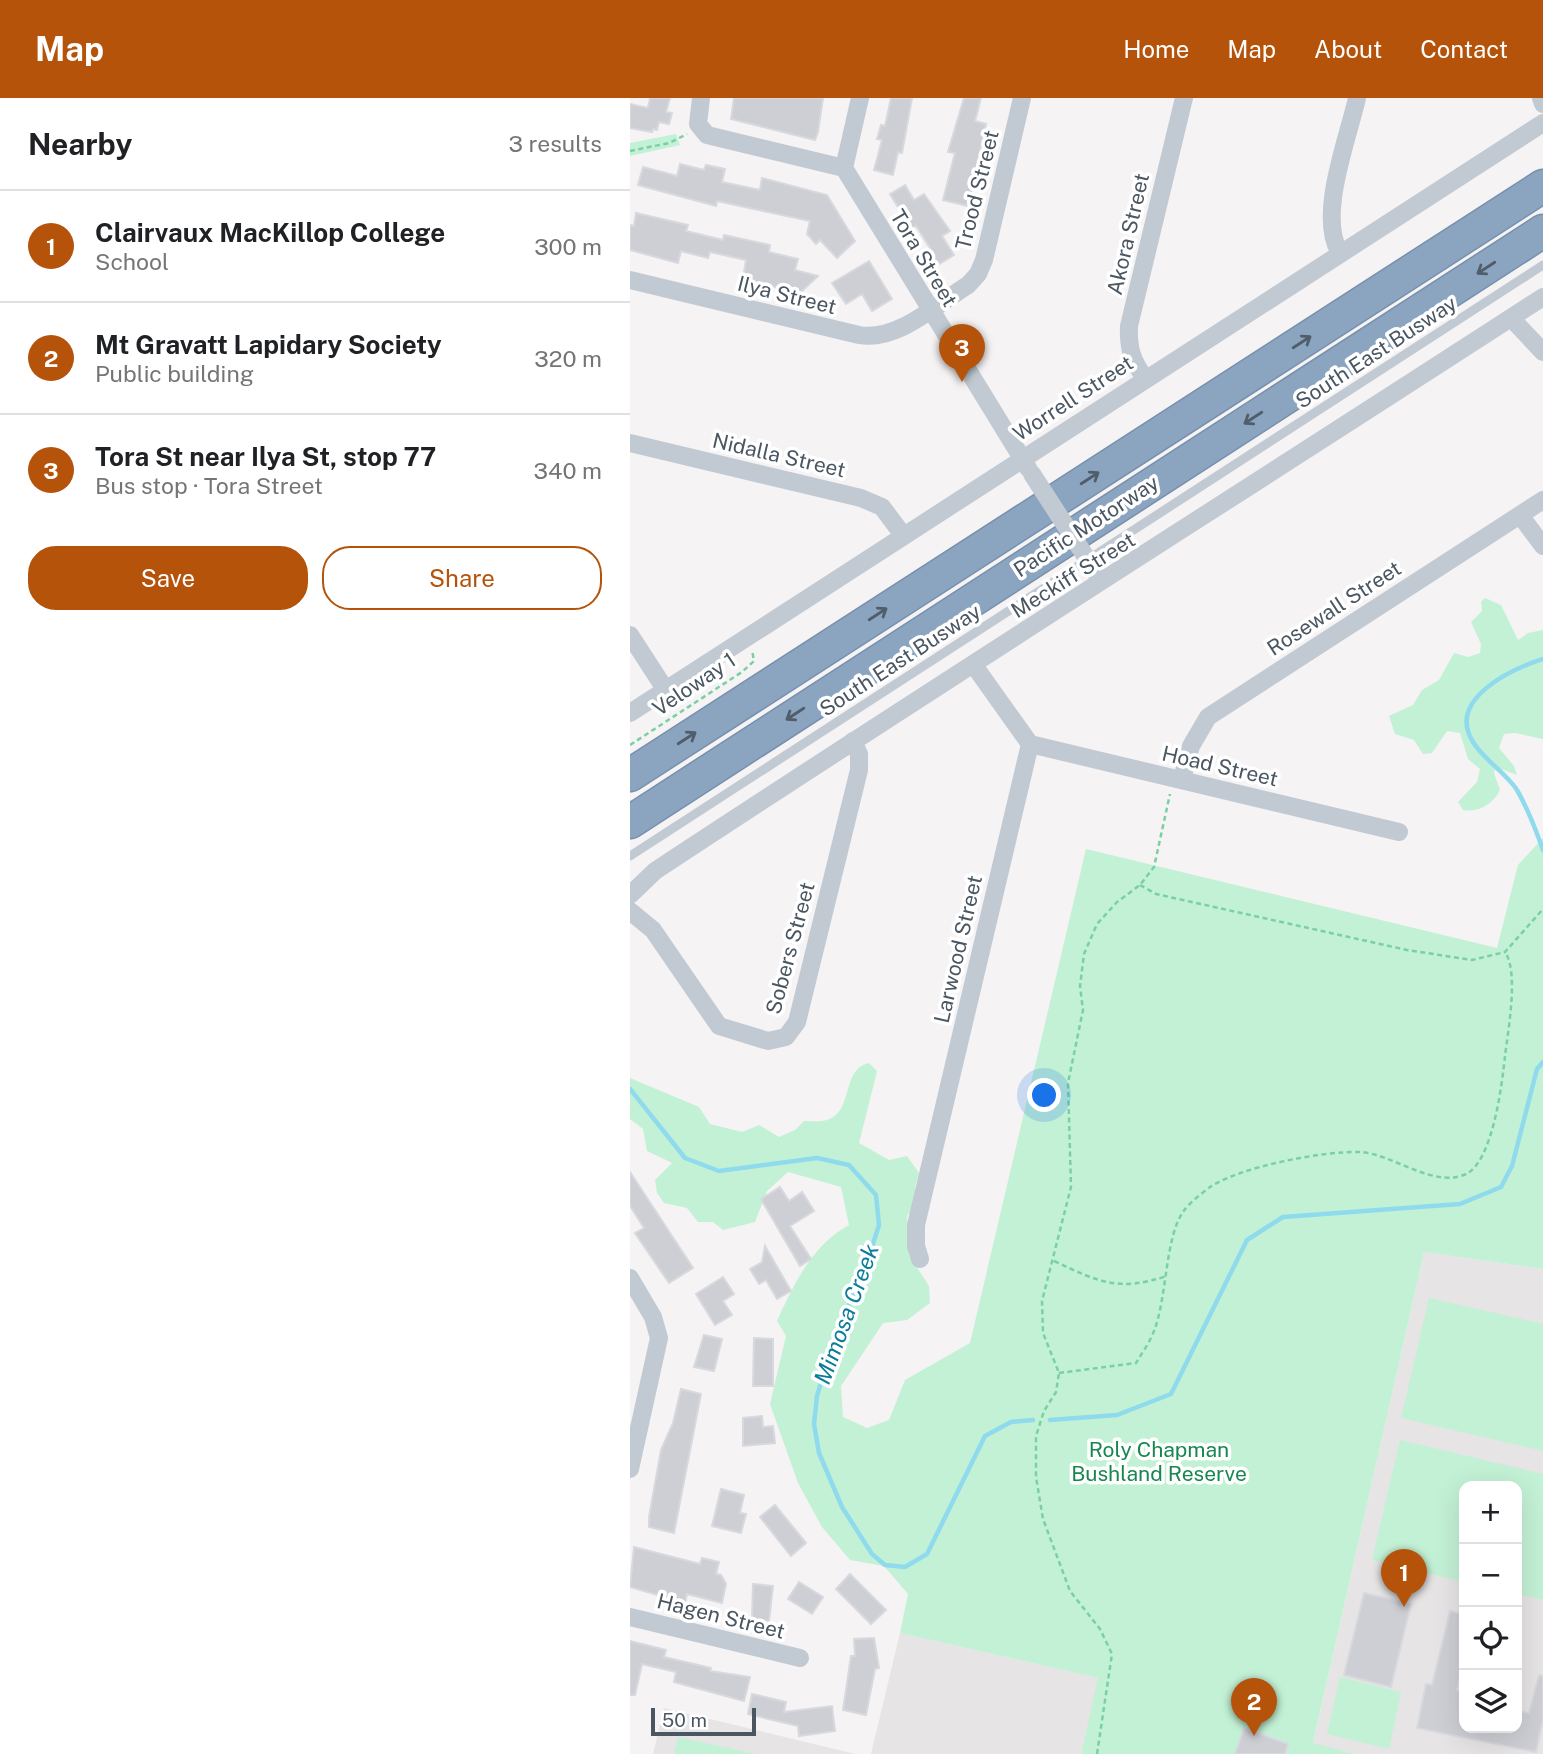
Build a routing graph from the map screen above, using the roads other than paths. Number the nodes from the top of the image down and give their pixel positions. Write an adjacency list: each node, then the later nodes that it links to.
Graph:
1 (701, 98): 9 (street)
2 (860, 98): 9 (street)
3 (1023, 98): 16 (street, Trood Street)
4 (1184, 98): 19 (street, Akora Street)
5 (1357, 98): 12 (street)
6 (1541, 98): 7 (street)
7 (1543, 104)
8 (1543, 123): 12 (street, Worrell Street)
9 (844, 169): 16 (street, Tora Street)
10 (1543, 186): 33 (highway, Pacific Motorway, one-way to 10)
11 (1543, 231): 35 (highway, Pacific Motorway, one-way to 35)
12 (1340, 253): 19 (street, Worrell Street)
13 (1543, 265): 37 (lane, South East Busway)
14 (630, 280): 16 (street, Ilya Street)
15 (1543, 297): 17 (street, Meckiff Street)
16 (929, 309): 21 (street, Tora Street)
17 (1511, 318): 18 (street); 26 (street, Meckiff Street)
18 (1543, 352)
19 (1145, 378): 21 (street, Worrell Street)
20 (630, 443): 24 (street, Nidalla Street)
21 (1022, 459): 24 (street, Worrell Street); 26 (street, Tora Street, bridge)
22 (1543, 500): 23 (street, Rosewall Street)
23 (1520, 515): 25 (street); 34 (street, Rosewall Street)
24 (903, 535): 29 (street, Worrell Street)
25 (1543, 546)
26 (1100, 579): 28 (street, Meckiff Street)
27 (630, 635): 29 (street)
28 (973, 664): 31 (street, Meckiff Street); 32 (street)
29 (665, 689): 30 (street, Worrell Street)
30 (630, 713)
31 (853, 741): 38 (street, Meckiff Street); 39 (street, Sobers Street)
32 (1030, 744): 34 (street, Hoad Street); 40 (street, Larwood Street)
33 (630, 775)
34 (1179, 779): 36 (street, Hoad Street)
35 (630, 822)
36 (1399, 832)
37 (630, 856)
38 (630, 895)
39 (630, 911)
40 (920, 1259)
41 (630, 1278): 42 (street)
42 (630, 1469)
43 (630, 1617): 44 (street, Hagen Street)
44 (800, 1658)

